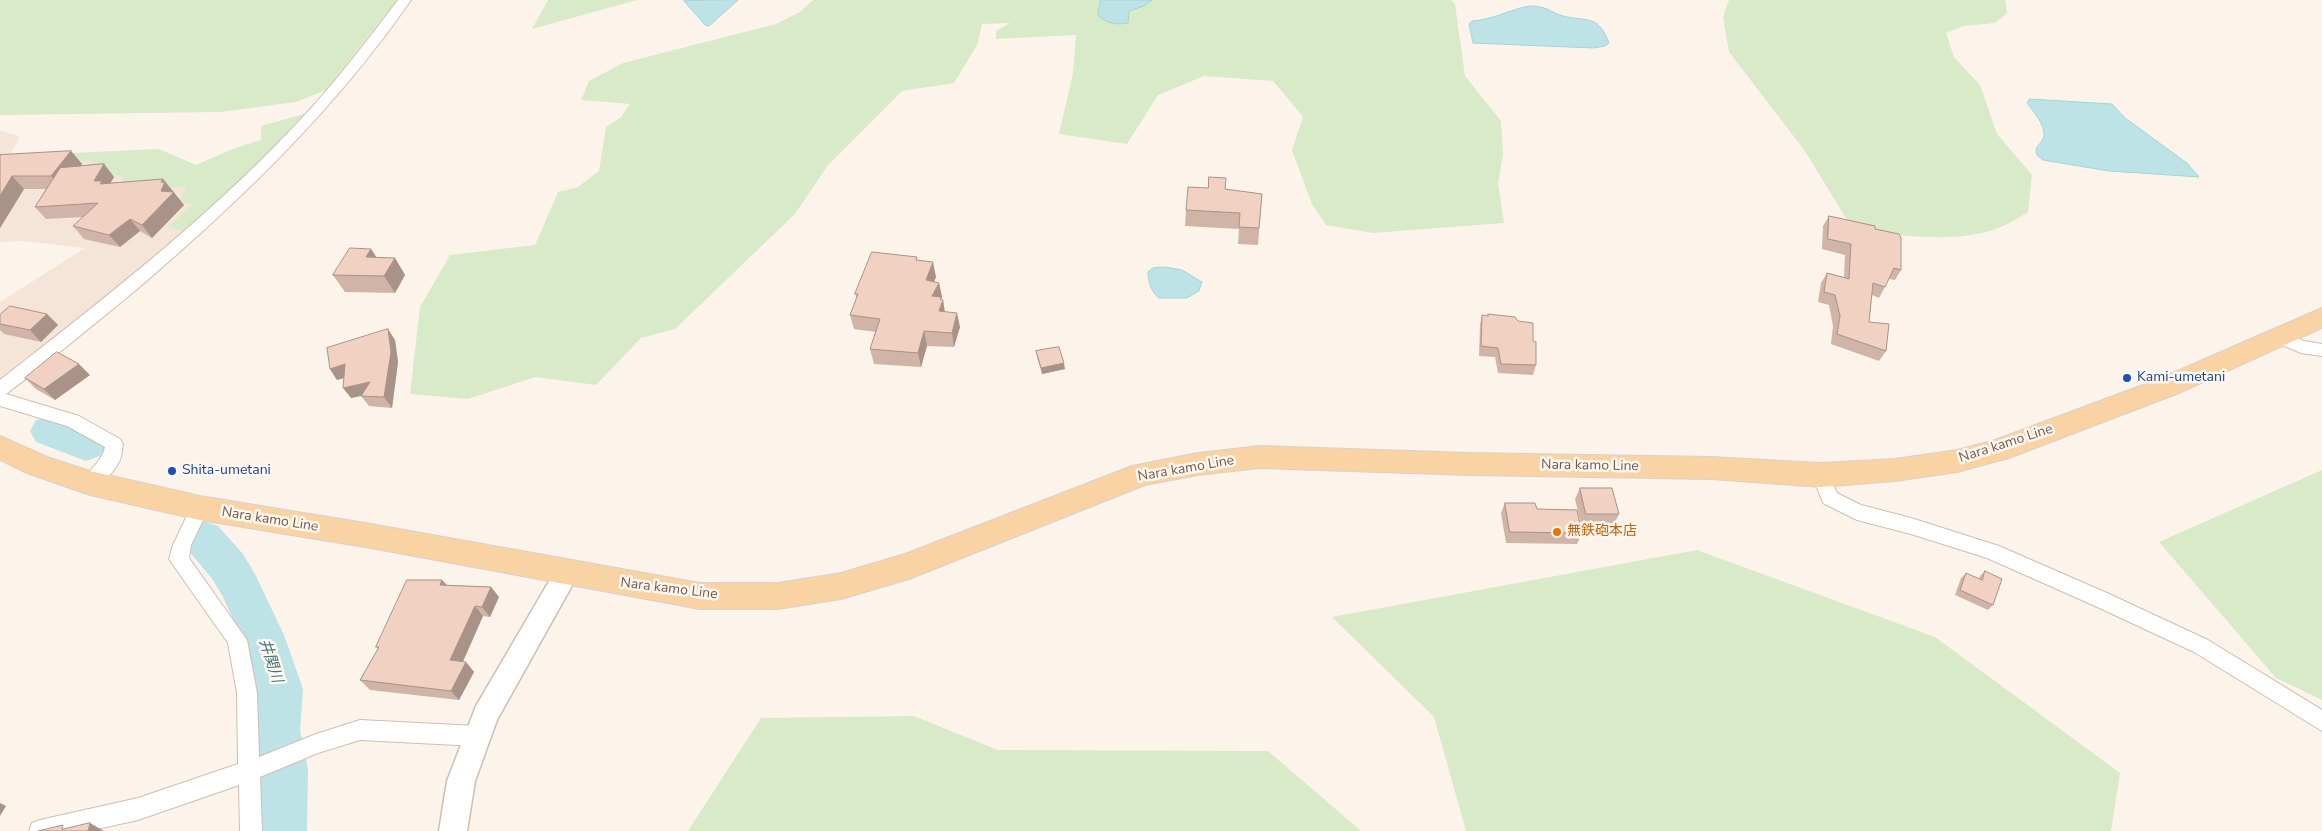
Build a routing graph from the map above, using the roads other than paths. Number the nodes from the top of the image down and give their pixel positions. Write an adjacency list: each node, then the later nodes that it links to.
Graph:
1 (405, 0): 5 (street)
2 (2322, 317): 3 (main road, Nara kamo Line)
3 (2276, 336): 4 (street); 8 (main road, Nara kamo Line)
4 (2322, 350)
5 (0, 390)
6 (0, 398): 9 (street)
7 (0, 447): 9 (main road, Nara kamo Line)
8 (1821, 475): 11 (main road, Nara kamo Line); 12 (street)
9 (90, 483): 10 (main road, Nara kamo Line)
10 (200, 508): 11 (main road, Nara kamo Line); 14 (street)
11 (567, 573): 13 (street)
12 (2322, 721)
13 (477, 736): 14 (street); 17 (street)
14 (256, 768): 15 (street); 16 (street)
15 (40, 831)
16 (251, 831)
17 (453, 831)

